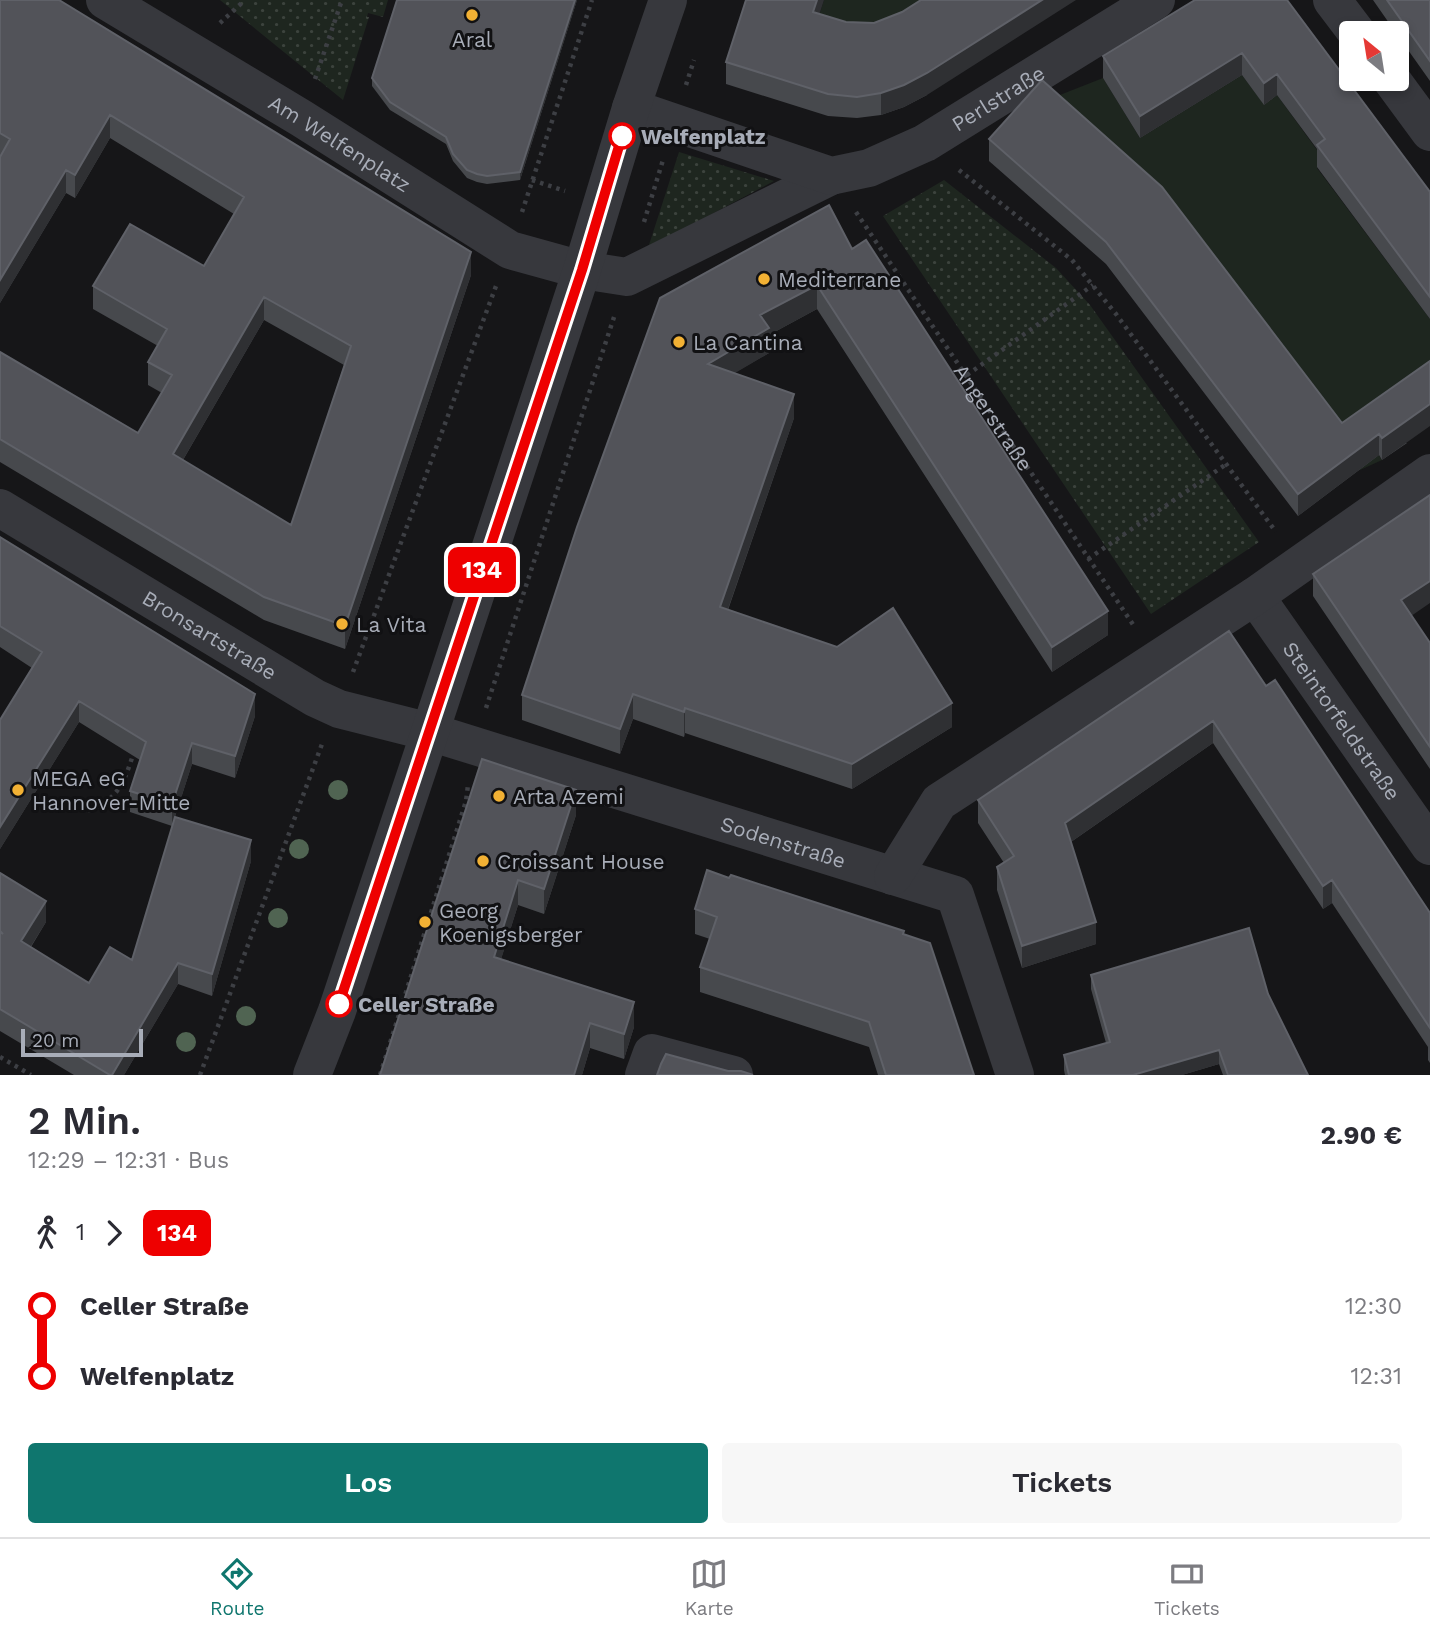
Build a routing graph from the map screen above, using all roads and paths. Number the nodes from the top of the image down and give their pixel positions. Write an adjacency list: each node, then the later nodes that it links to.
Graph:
1 (105, 0): 11 (street, Am Welfenplatz)
2 (342, 0): 11 (path)
3 (592, 0): 16 (path)
4 (668, 0): 10 (street)
5 (1156, 0): 14 (street, Perlstraße)
6 (1332, 0): 7 (street)
7 (1348, 21)
8 (697, 49): 12 (path)
9 (1400, 91): 13 (street)
10 (631, 107): 12 (street); 17 (street)
11 (301, 118): 16 (street, Am Welfenplatz)
12 (674, 123): 15 (street); 18 (path)
13 (1430, 132)
14 (925, 143): 15 (street, Perlstraße); 19 (path)
15 (831, 176): 18 (street, Perlstraße); 20 (path, Angerstraße)
16 (510, 250): 17 (street, Am Welfenplatz); 28 (path)
17 (582, 270): 18 (street); 29 (street)
18 (627, 277): 31 (path)
19 (1093, 285): 20 (path); 21 (path)
20 (967, 375): 24 (path, Angerstraße)
21 (1227, 463): 24 (path); 25 (path)
22 (1430, 473): 25 (street)
23 (0, 508): 28 (street, Bronsartstraße)
24 (1088, 559): 27 (path, Angerstraße)
25 (1300, 565): 26 (street)
26 (1255, 596): 27 (street); 33 (street, Steintorfeldstraße)
27 (1157, 659): 34 (street)
28 (339, 709): 29 (street, Bronsartstraße); 37 (path)
29 (430, 732): 31 (street, Sodenstraße); 38 (street)
30 (136, 744): 32 (path)
31 (474, 745): 34 (street, Sodenstraße); 39 (path)
32 (88, 811)
33 (1430, 846)
34 (893, 876): 42 (street, Sodenstraße)
35 (0, 1057): 36 (path)
36 (31, 1075)
37 (200, 1075)
38 (312, 1075)
39 (380, 1075)
40 (644, 1075): 41 (street)
41 (734, 1075)
42 (1015, 1075)

